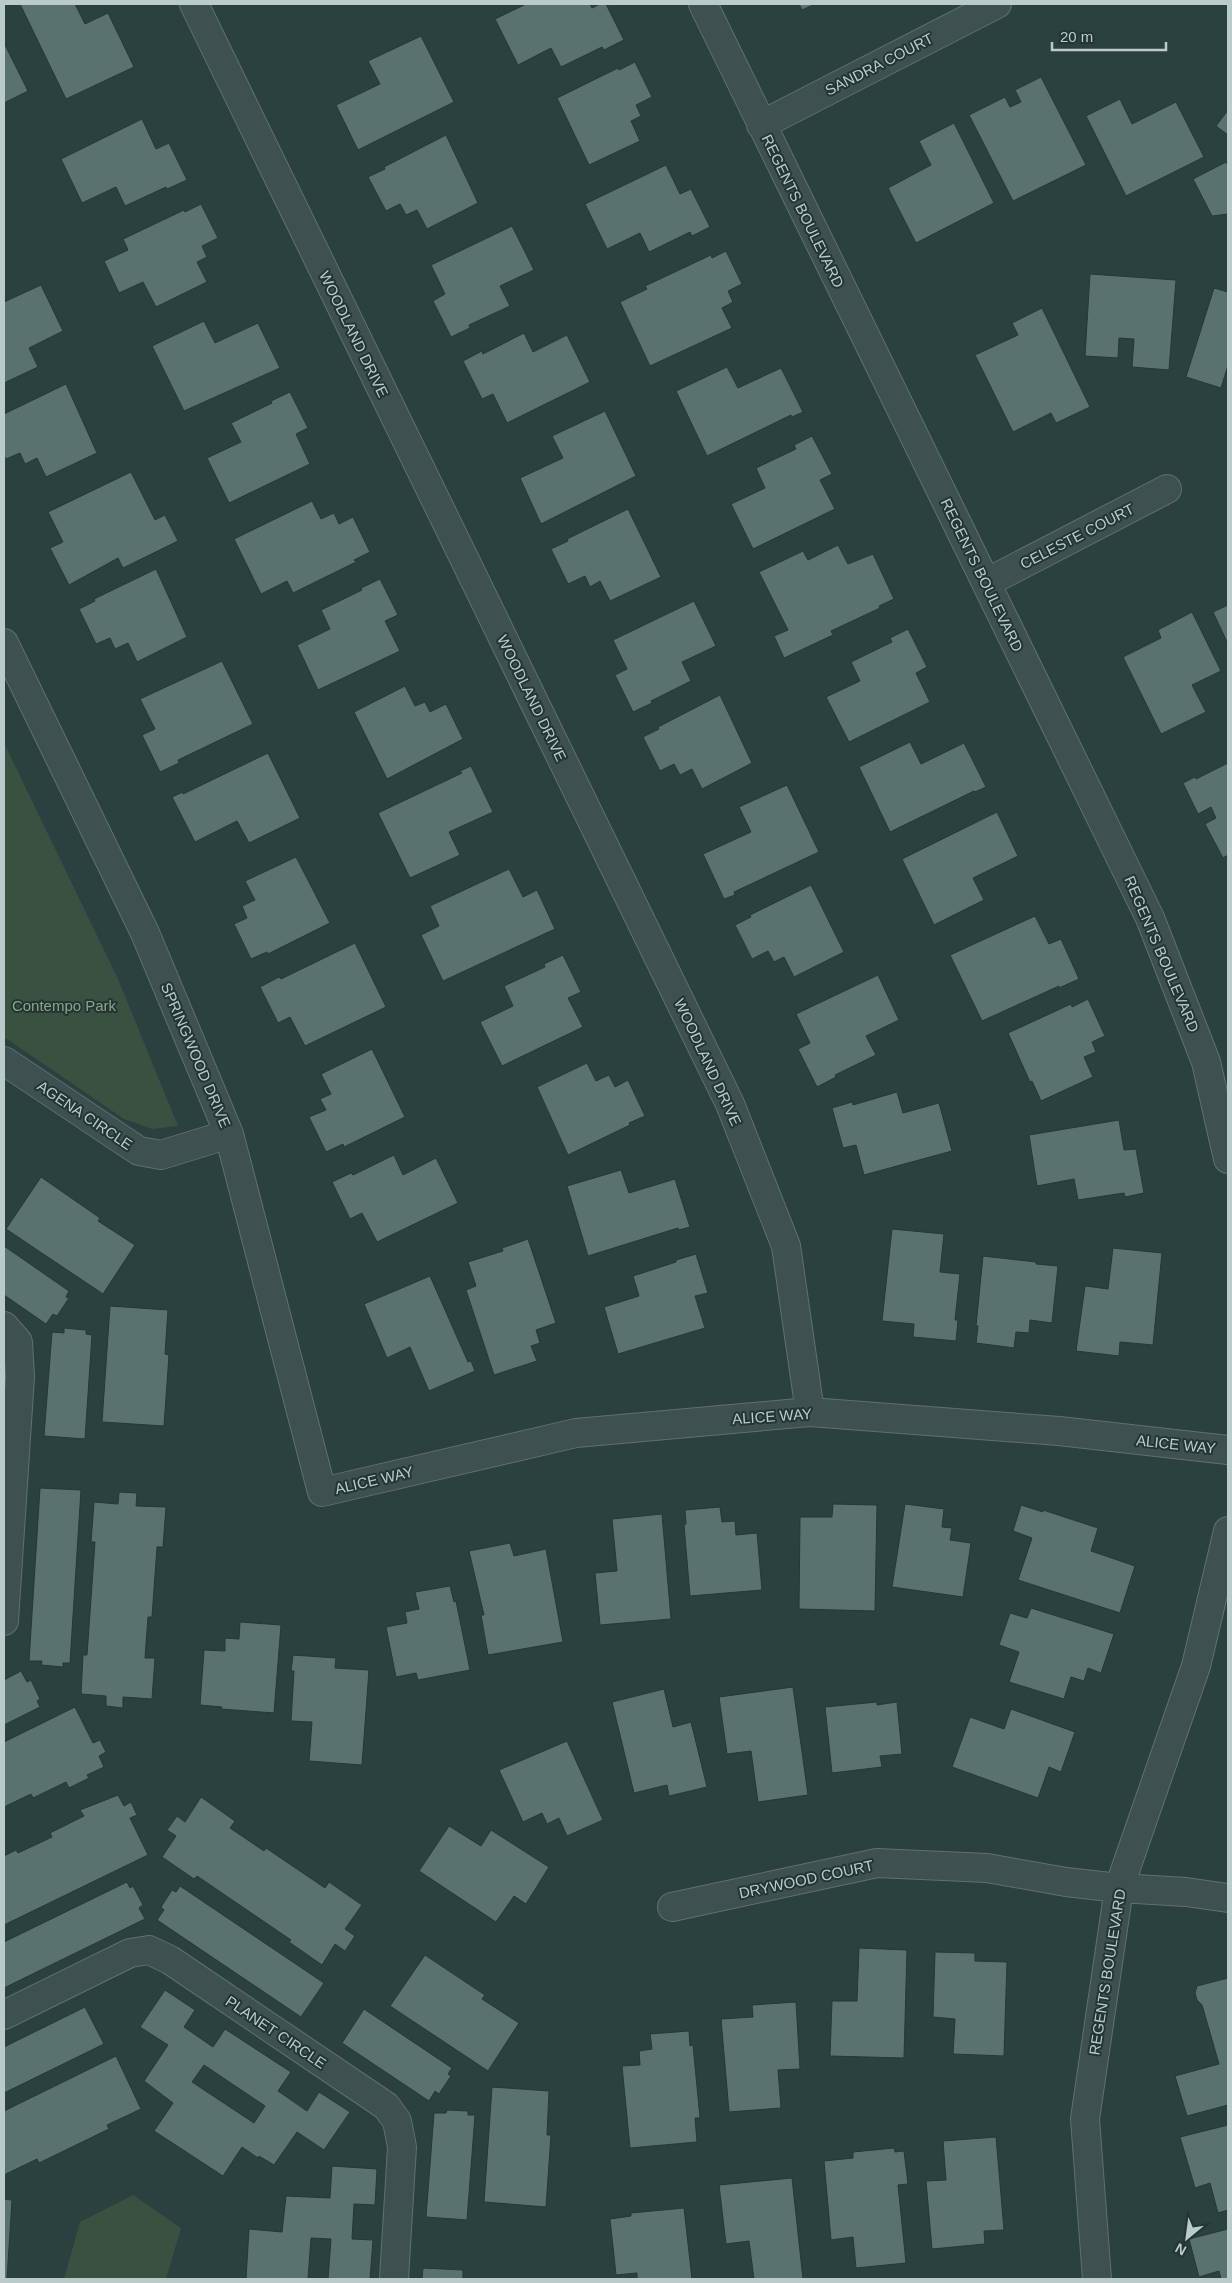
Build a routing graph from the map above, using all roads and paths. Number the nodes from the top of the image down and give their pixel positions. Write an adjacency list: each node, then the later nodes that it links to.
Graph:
1 (194, 4): 12 (street, WOODLAND DRIVE)
2 (703, 4): 4 (street, REGENTS BOULEVARD)
3 (997, 4): 4 (street, SANDRA COURT)
4 (761, 125): 6 (street, REGENTS BOULEVARD)
5 (1167, 489): 6 (street, CELESTE COURT)
6 (986, 583): 10 (street, REGENTS BOULEVARD)
7 (4, 643): 9 (street, SPRINGWOOD DRIVE)
8 (4, 1061): 9 (street, AGENA CIRCLE)
9 (229, 1134): 14 (street, SPRINGWOOD DRIVE)
10 (1228, 1159)
11 (4, 1326): 16 (street)
12 (810, 1412): 13 (street, ALICE WAY); 14 (street, ALICE WAY)
13 (1228, 1450)
14 (322, 1492)
15 (1228, 1531): 17 (street, REGENTS BOULEVARD)
16 (4, 1621)
17 (1119, 1888): 18 (street, DRYWOOD COURT); 19 (street, DRYWOOD COURT); 22 (street, REGENTS BOULEVARD)
18 (1228, 1898)
19 (672, 1907)
20 (4, 2015): 21 (street, PLANET CIRCLE)
21 (394, 2279)
22 (1097, 2279)

